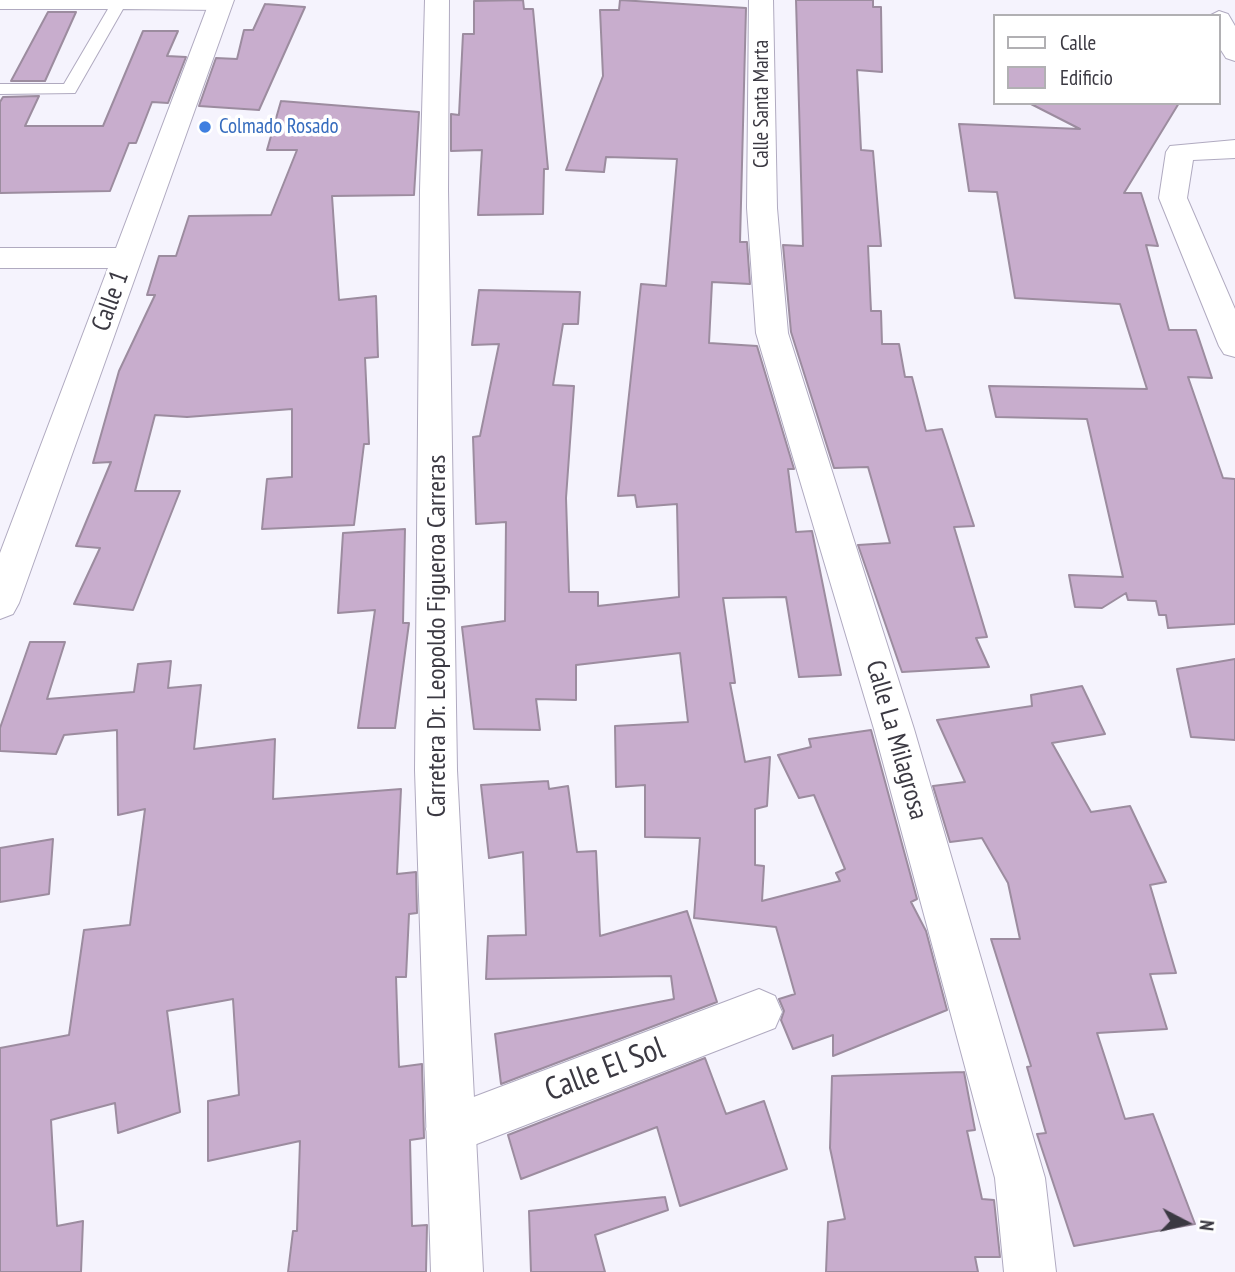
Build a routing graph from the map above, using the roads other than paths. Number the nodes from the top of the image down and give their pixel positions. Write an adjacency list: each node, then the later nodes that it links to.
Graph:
1 (437, 0): 16 (street, Carretera Dr. Leopoldo Figueroa Carreras)
2 (761, 0): 10 (street, Calle Santa Marta)
3 (120, 2): 4 (lane); 5 (lane); 8 (lane)
4 (221, 2): 12 (street, Calle 1)
5 (0, 4)
6 (1221, 22): 7 (street)
7 (1235, 53)
8 (0, 89)
9 (1235, 149): 13 (street)
10 (762, 208): 18 (street, Calle La Milagrosa)
11 (0, 258): 12 (street)
12 (127, 258): 14 (street, Calle 1)
13 (1235, 346)
14 (0, 603)
15 (759, 1012): 16 (street, Calle El Sol)
16 (452, 1129): 17 (street, Carretera Dr. Leopoldo Figueroa Carreras)
17 (457, 1272)
18 (1030, 1272)

